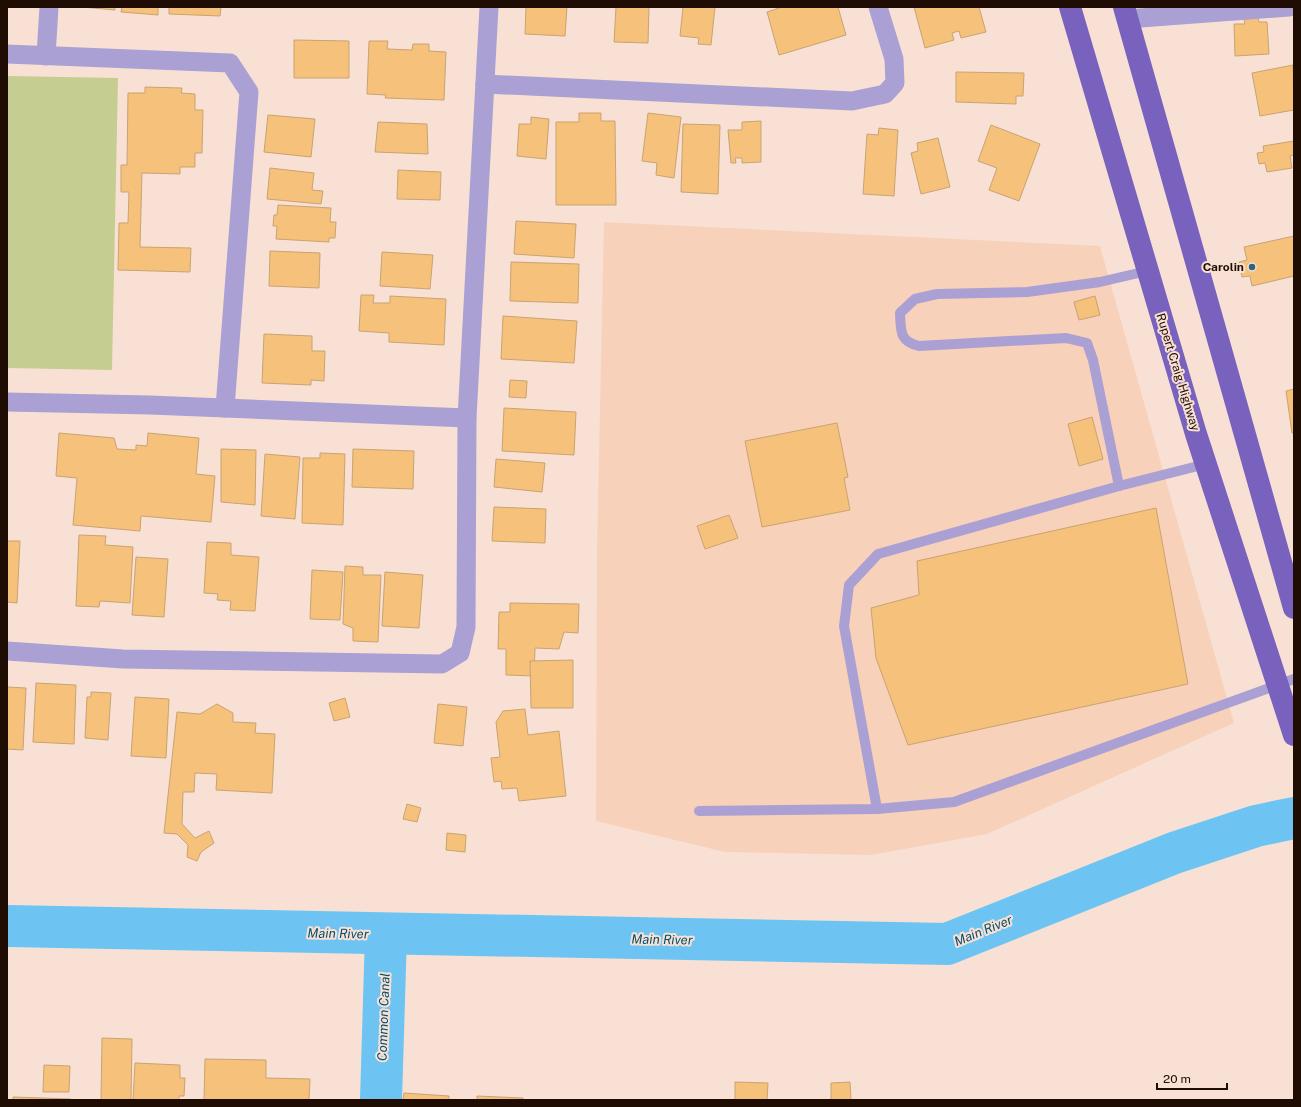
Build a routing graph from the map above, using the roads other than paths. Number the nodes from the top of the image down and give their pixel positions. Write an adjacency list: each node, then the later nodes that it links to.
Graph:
1 (49, 7): 8 (street)
2 (489, 7): 9 (street)
3 (878, 7): 9 (street)
4 (1070, 7): 10 (main road, Rupert Craig Highway)
5 (1289, 7): 6 (street)
6 (1126, 13): 16 (main road)
7 (7, 54): 8 (street)
8 (46, 56): 12 (street)
9 (485, 84): 13 (street)
10 (1148, 272): 14 (main road, Rupert Craig Highway); 15 (lane)
11 (7, 402): 12 (street)
12 (226, 408): 13 (street)
13 (467, 418): 18 (street)
14 (1206, 464): 15 (lane); 19 (main road, Rupert Craig Highway)
15 (1119, 486): 21 (lane)
16 (1290, 581): 17 (main road)
17 (1294, 608)
18 (7, 651)
19 (1286, 682): 20 (main road, Rupert Craig Highway); 21 (lane)
20 (1294, 735)
21 (877, 809): 22 (lane)
22 (699, 811)

